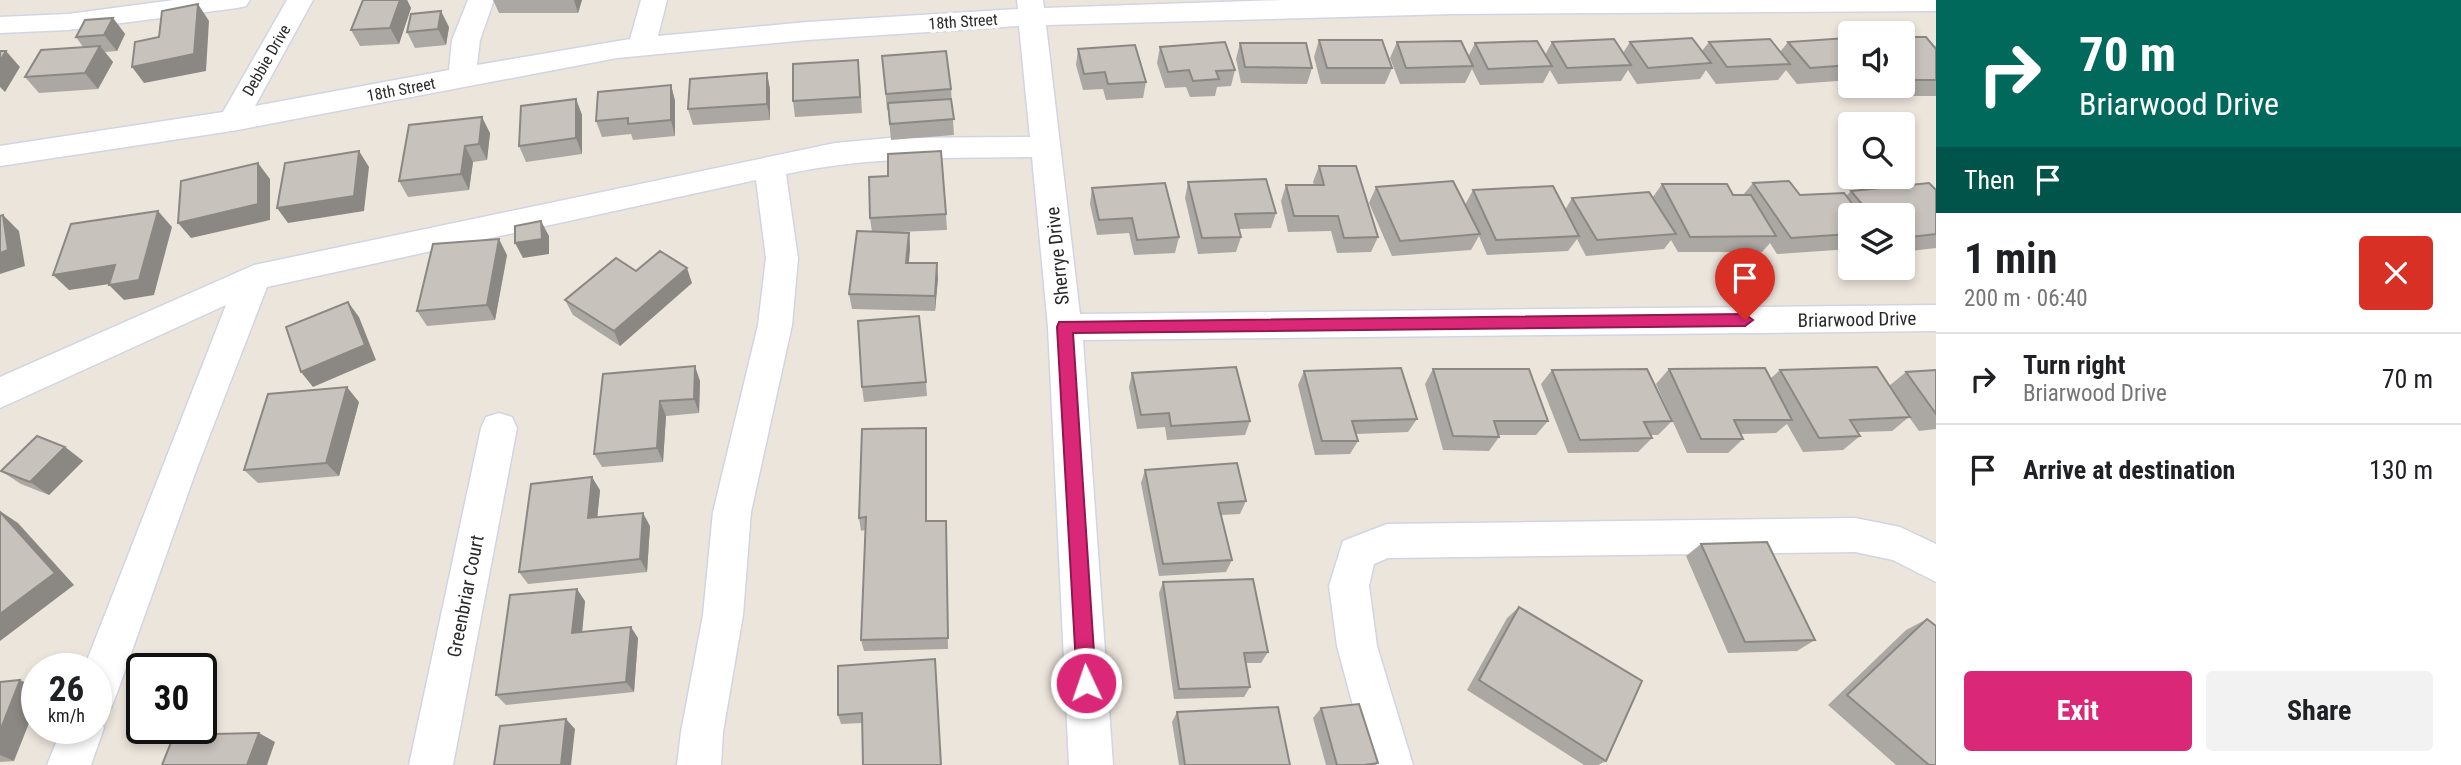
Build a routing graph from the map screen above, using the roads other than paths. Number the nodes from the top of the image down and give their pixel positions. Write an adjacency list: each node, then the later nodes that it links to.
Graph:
1 (237, 0): 10 (street)
2 (300, 0): 14 (street, Debbie Drive)
3 (481, 0): 13 (street)
4 (654, 0): 12 (street)
5 (836, 0): 11 (street)
6 (1378, 3): 7 (street, 18th Street); 8 (street, 18th Street)
7 (1936, 3)
8 (1200, 5): 9 (street, 18th Street)
9 (1030, 8): 11 (street, 18th Street); 15 (street, Sherrye Drive)
10 (0, 25)
11 (834, 30): 12 (street, 18th Street)
12 (642, 46): 13 (street, 18th Street)
13 (462, 77): 14 (street, 18th Street)
14 (232, 121): 16 (street, 18th Street)
15 (1045, 147): 17 (street); 20 (street, Sherrye Drive)
16 (0, 156)
17 (770, 168): 18 (street); 28 (street)
18 (254, 277): 21 (street); 24 (street)
19 (1936, 318): 20 (street, Briarwood Drive)
20 (1065, 327): 29 (street, Sherrye Drive)
21 (0, 393)
22 (499, 428): 27 (street, Greenbriar Court)
23 (1936, 564): 30 (street)
24 (111, 653)
25 (77, 744): 26 (street)
26 (69, 765)
27 (431, 765)
28 (699, 765)
29 (1091, 765)
30 (1391, 765)

